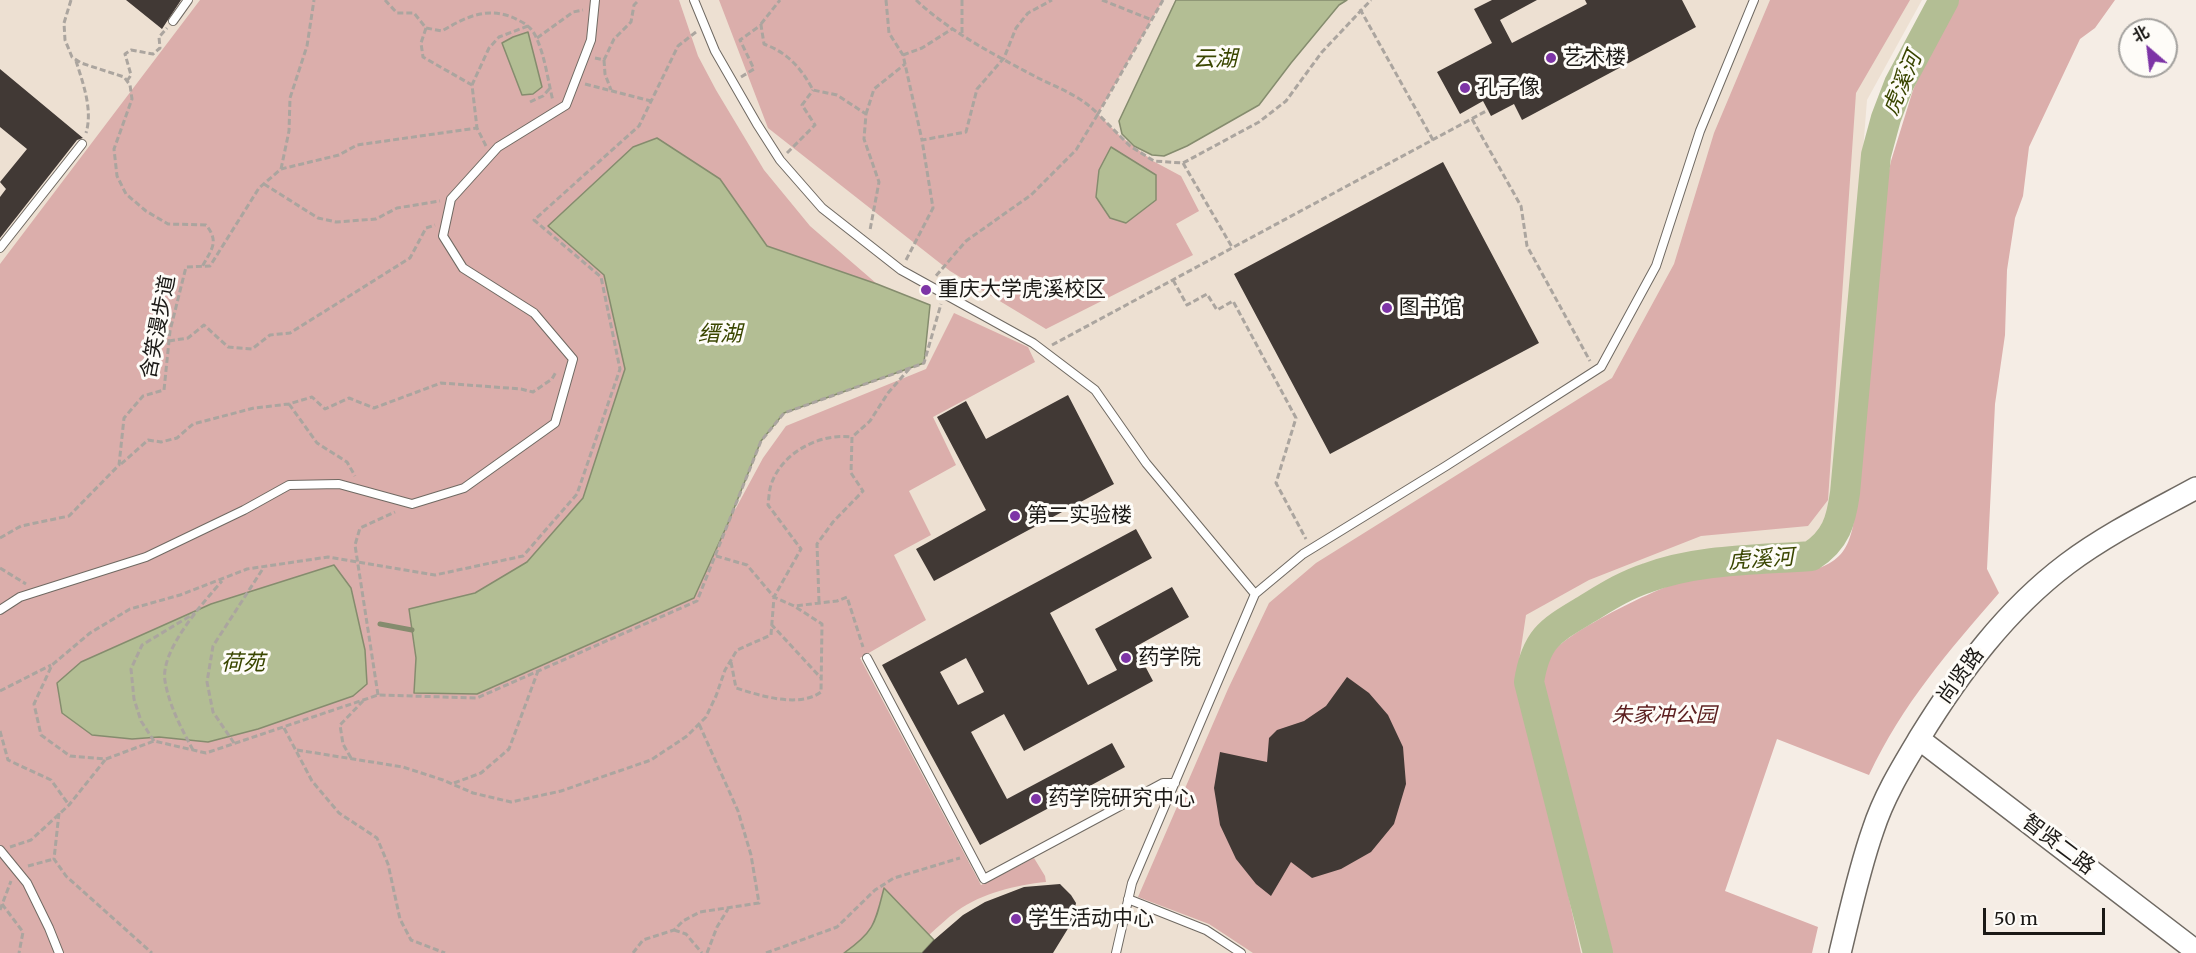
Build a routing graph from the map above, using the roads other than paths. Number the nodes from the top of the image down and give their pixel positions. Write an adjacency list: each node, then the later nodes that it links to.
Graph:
1 (189, 0): 5 (lane)
2 (694, 0): 9 (lane)
3 (1754, 0): 9 (lane)
4 (595, 4): 10 (lane)
5 (173, 21)
6 (82, 144): 7 (lane)
7 (0, 248)
8 (2196, 488): 12 (street, 尚贤路)
9 (1256, 594): 13 (lane)
10 (0, 610)
11 (867, 658): 13 (lane)
12 (1919, 739): 16 (street, 智贤二路); 20 (street, 尚贤路)
13 (1175, 783): 15 (lane)
14 (0, 850): 17 (lane)
15 (1128, 899): 18 (lane); 19 (lane)
16 (2196, 951)
17 (59, 953)
18 (1116, 953)
19 (1241, 953)
20 (1840, 953)

